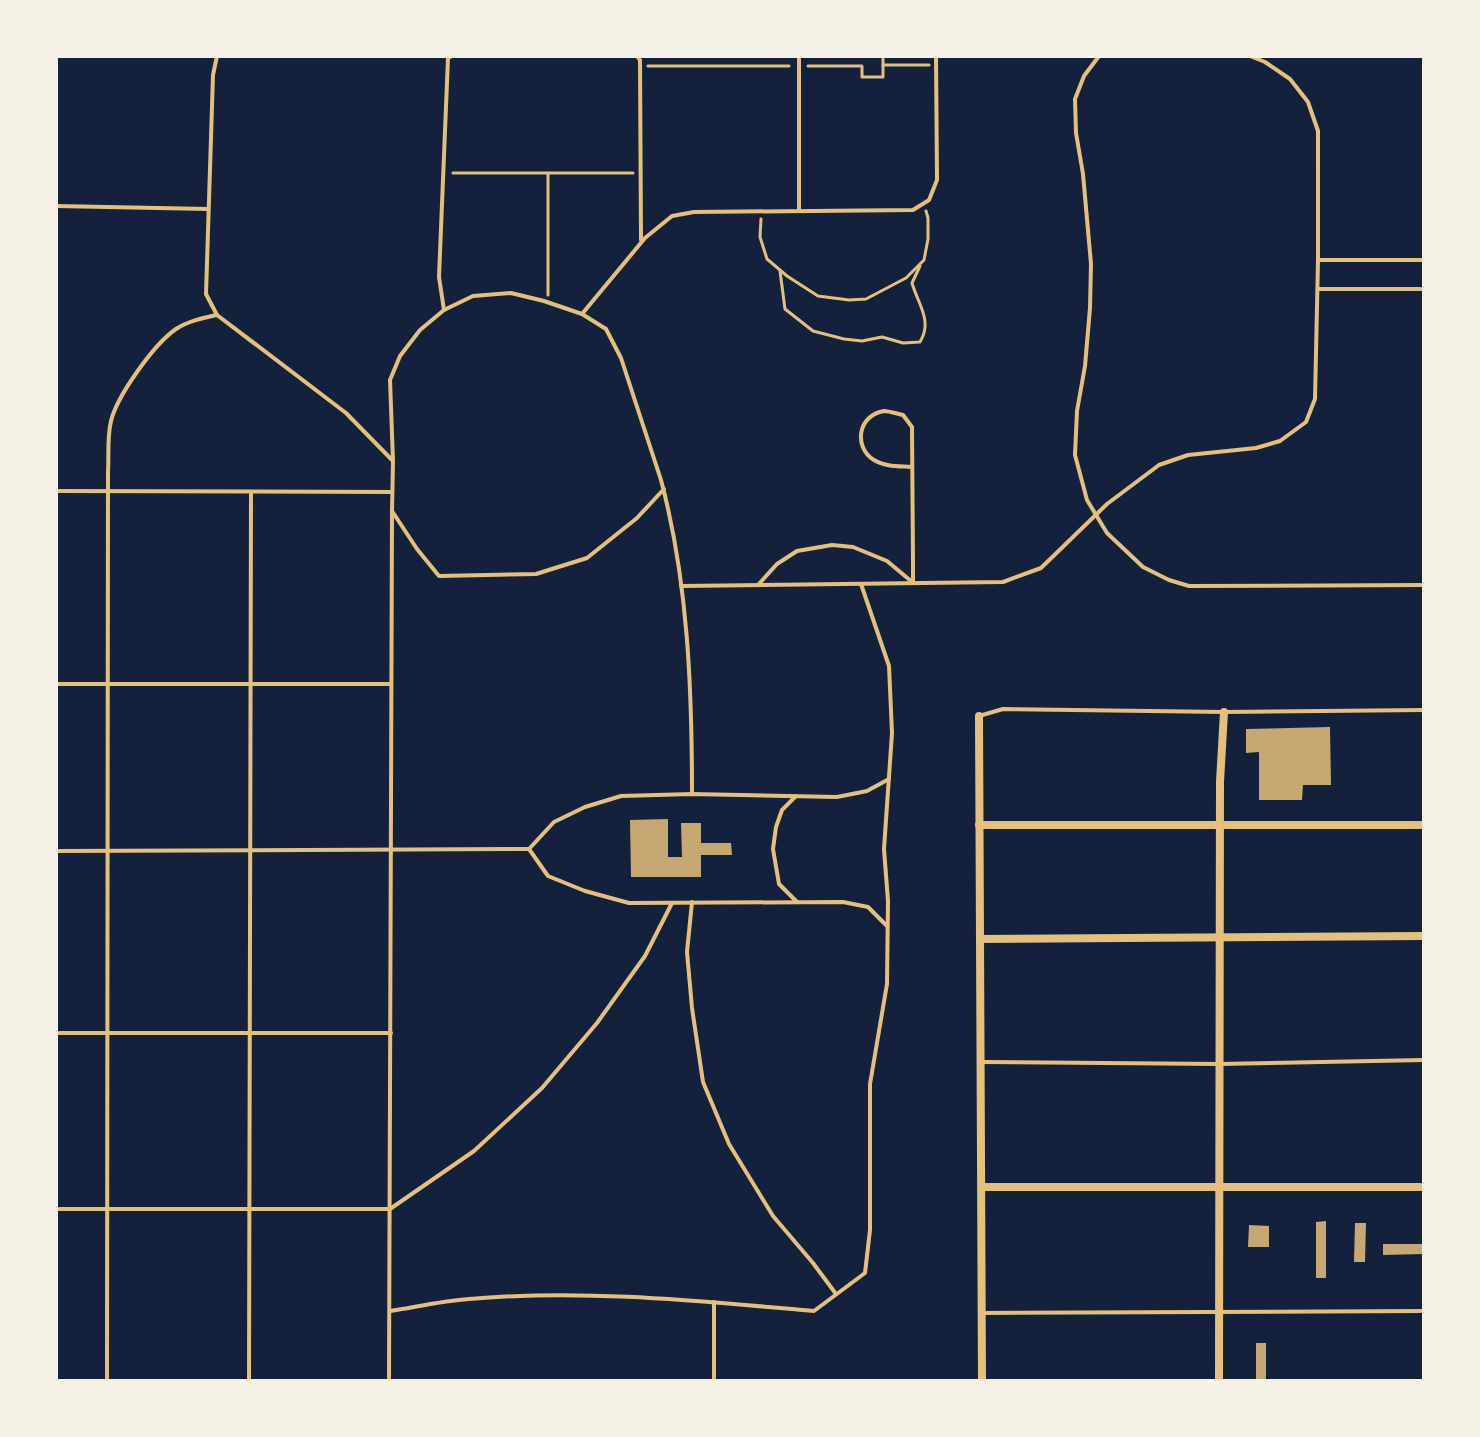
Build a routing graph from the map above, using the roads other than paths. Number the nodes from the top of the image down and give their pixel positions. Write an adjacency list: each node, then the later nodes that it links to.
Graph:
1 (217, 56): 9 (lane)
2 (637, 56): 11 (lane)
3 (799, 56): 10 (lane)
4 (936, 56): 10 (lane)
5 (1099, 56): 27 (lane)
6 (1250, 56): 12 (lane)
7 (449, 57): 16 (lane)
8 (56, 206): 9 (lane)
9 (208, 209): 18 (lane)
10 (799, 211): 11 (lane)
11 (641, 242): 17 (lane)
12 (1318, 260): 13 (lane); 14 (lane)
13 (1424, 260)
14 (1318, 289): 15 (lane); 27 (lane)
15 (1424, 289)
16 (444, 310): 17 (lane); 19 (lane)
17 (582, 314): 21 (lane)
18 (217, 315): 19 (lane); 23 (lane)
19 (393, 461): 25 (lane)
20 (912, 467): 20 (lane); 28 (lane)
21 (664, 489): 26 (lane); 32 (lane)
22 (56, 491): 23 (lane)
23 (108, 491): 24 (lane); 34 (lane)
24 (251, 492): 25 (lane); 35 (lane)
25 (392, 492): 26 (lane)
26 (392, 511): 36 (lane)
27 (1097, 515): 28 (lane); 31 (lane)
28 (913, 583): 29 (lane); 30 (lane)
29 (861, 584): 30 (lane); 40 (lane)
30 (758, 585): 32 (lane)
31 (1424, 585)
32 (681, 586): 41 (lane)
33 (56, 684): 34 (lane)
34 (107, 684): 35 (lane); 50 (lane)
35 (251, 684): 36 (lane); 47 (lane)
36 (391, 684): 48 (lane)
37 (1424, 710): 38 (lane)
38 (1224, 712): 39 (lane); 44 (street)
39 (979, 716): 43 (street)
40 (889, 779): 42 (lane); 54 (lane)
41 (692, 794): 42 (lane); 46 (lane)
42 (796, 796): 52 (lane)
43 (979, 825): 44 (street); 57 (street)
44 (1220, 825): 45 (street); 56 (street)
45 (1424, 825)
46 (529, 849): 48 (lane); 53 (lane)
47 (251, 850): 48 (lane); 50 (lane); 60 (lane)
48 (391, 850): 61 (lane)
49 (56, 851): 50 (lane)
50 (107, 851): 59 (lane)
51 (692, 902): 52 (lane); 53 (lane); 72 (lane)
52 (797, 902): 54 (lane)
53 (672, 903): 71 (lane)
54 (888, 927): 72 (lane)
55 (1424, 936): 56 (street)
56 (1219, 937): 57 (street); 64 (street)
57 (981, 939): 63 (street)
58 (56, 1033): 59 (lane)
59 (107, 1033): 60 (lane); 69 (lane)
60 (250, 1033): 61 (lane); 70 (lane)
61 (391, 1033): 71 (lane)
62 (1424, 1060): 64 (lane)
63 (981, 1062): 64 (lane); 65 (street)
64 (1219, 1064): 66 (street)
65 (982, 1187): 66 (street); 77 (street)
66 (1220, 1187): 67 (street); 76 (street)
67 (1424, 1187)
68 (56, 1209): 69 (lane)
69 (107, 1209): 70 (lane); 78 (lane)
70 (250, 1209): 71 (lane); 79 (lane)
71 (390, 1209): 74 (lane)
72 (836, 1294): 73 (lane)
73 (714, 1302): 74 (lane); 81 (lane)
74 (390, 1311): 80 (lane)
75 (1424, 1311): 76 (lane)
76 (1219, 1312): 77 (lane); 83 (street)
77 (982, 1313): 82 (street)
78 (107, 1381)
79 (249, 1381)
80 (389, 1381)
81 (714, 1381)
82 (982, 1381)
83 (1219, 1381)

